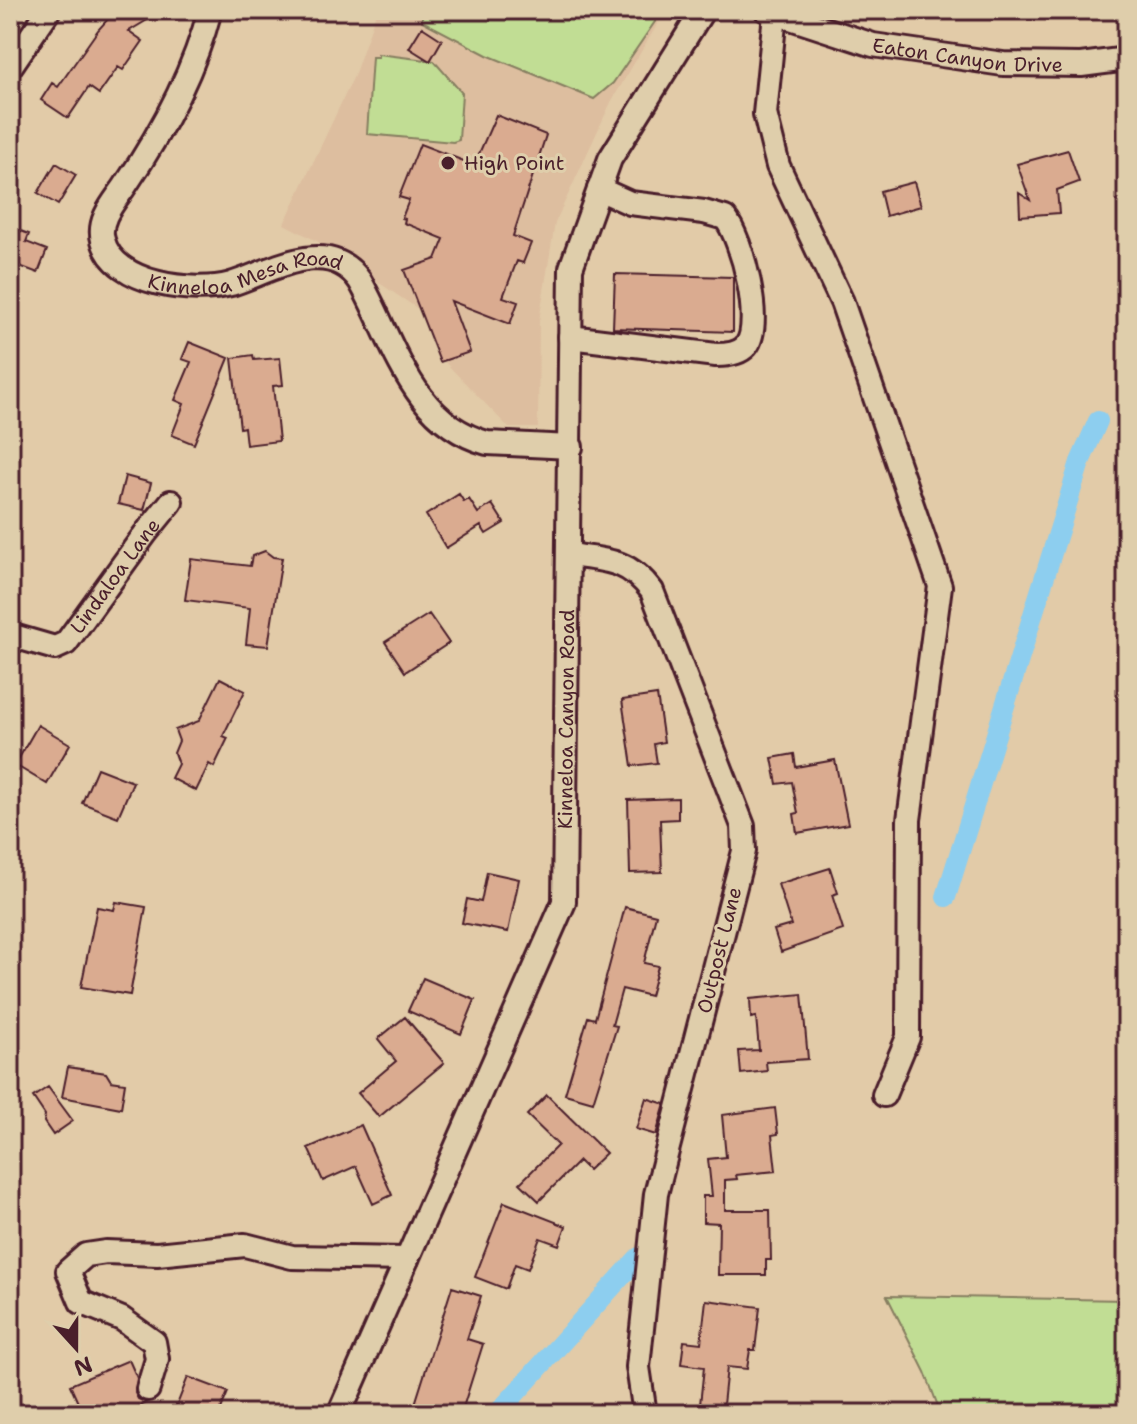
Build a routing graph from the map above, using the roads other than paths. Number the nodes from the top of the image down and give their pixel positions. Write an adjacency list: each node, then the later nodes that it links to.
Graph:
1 (49, 10): 6 (street)
2 (210, 10): 9 (street, Kinneloa Mesa Road)
3 (703, 10): 7 (street, Kinneloa Canyon Road)
4 (770, 12): 5 (street, Eaton Canyon Drive); 13 (street)
5 (1127, 59)
6 (10, 67)
7 (599, 189): 8 (street, Kinneloa Canyon Road); 8 (street)
8 (570, 337): 9 (street, Kinneloa Canyon Road)
9 (571, 447): 11 (street, Kinneloa Canyon Road)
10 (171, 502): 12 (street, Lindaloa Lane)
11 (569, 555): 14 (street, Kinneloa Canyon Road); 17 (street, Outpost Lane)
12 (10, 635)
13 (884, 1095)
14 (407, 1259): 15 (street); 16 (street, Kinneloa Canyon Road)
15 (148, 1389)
16 (339, 1414)
17 (645, 1414)

